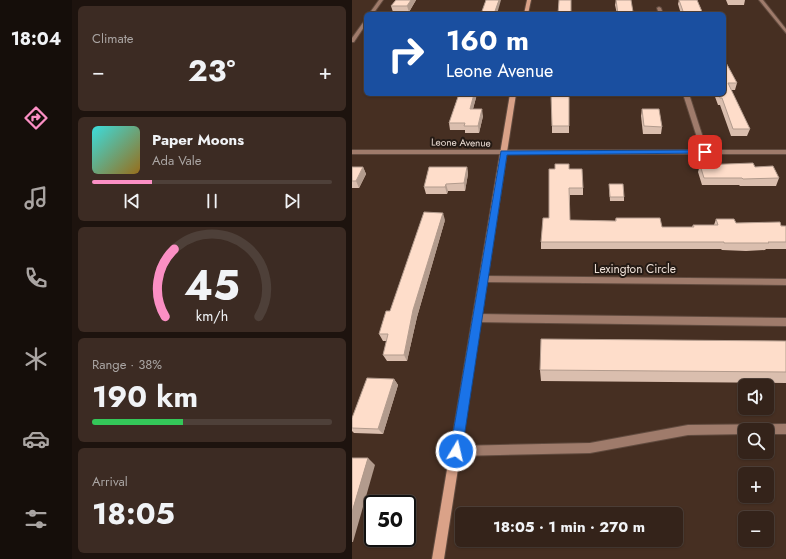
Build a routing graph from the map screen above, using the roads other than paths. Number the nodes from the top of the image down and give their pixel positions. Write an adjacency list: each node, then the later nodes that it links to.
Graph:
1 (381, 0): 5 (street)
2 (529, 0): 6 (main road)
3 (761, 0): 9 (street)
4 (659, 8): 7 (street)
5 (372, 12)
6 (526, 12)
7 (660, 12)
8 (364, 24): 10 (street)
9 (786, 32)
10 (352, 41)
11 (513, 96): 16 (main road)
12 (687, 96): 14 (street)
13 (352, 152): 16 (street, Leone Avenue)
14 (705, 152): 15 (street, Leone Avenue); 16 (street, Leone Avenue)
15 (786, 152)
16 (504, 153): 17 (main road)
17 (484, 279): 18 (street, Lexington Circle); 19 (main road)
18 (786, 282)
19 (477, 318): 20 (street); 22 (main road)
20 (786, 322)
21 (786, 429): 22 (street)
22 (456, 451): 23 (main road)
23 (438, 559)

